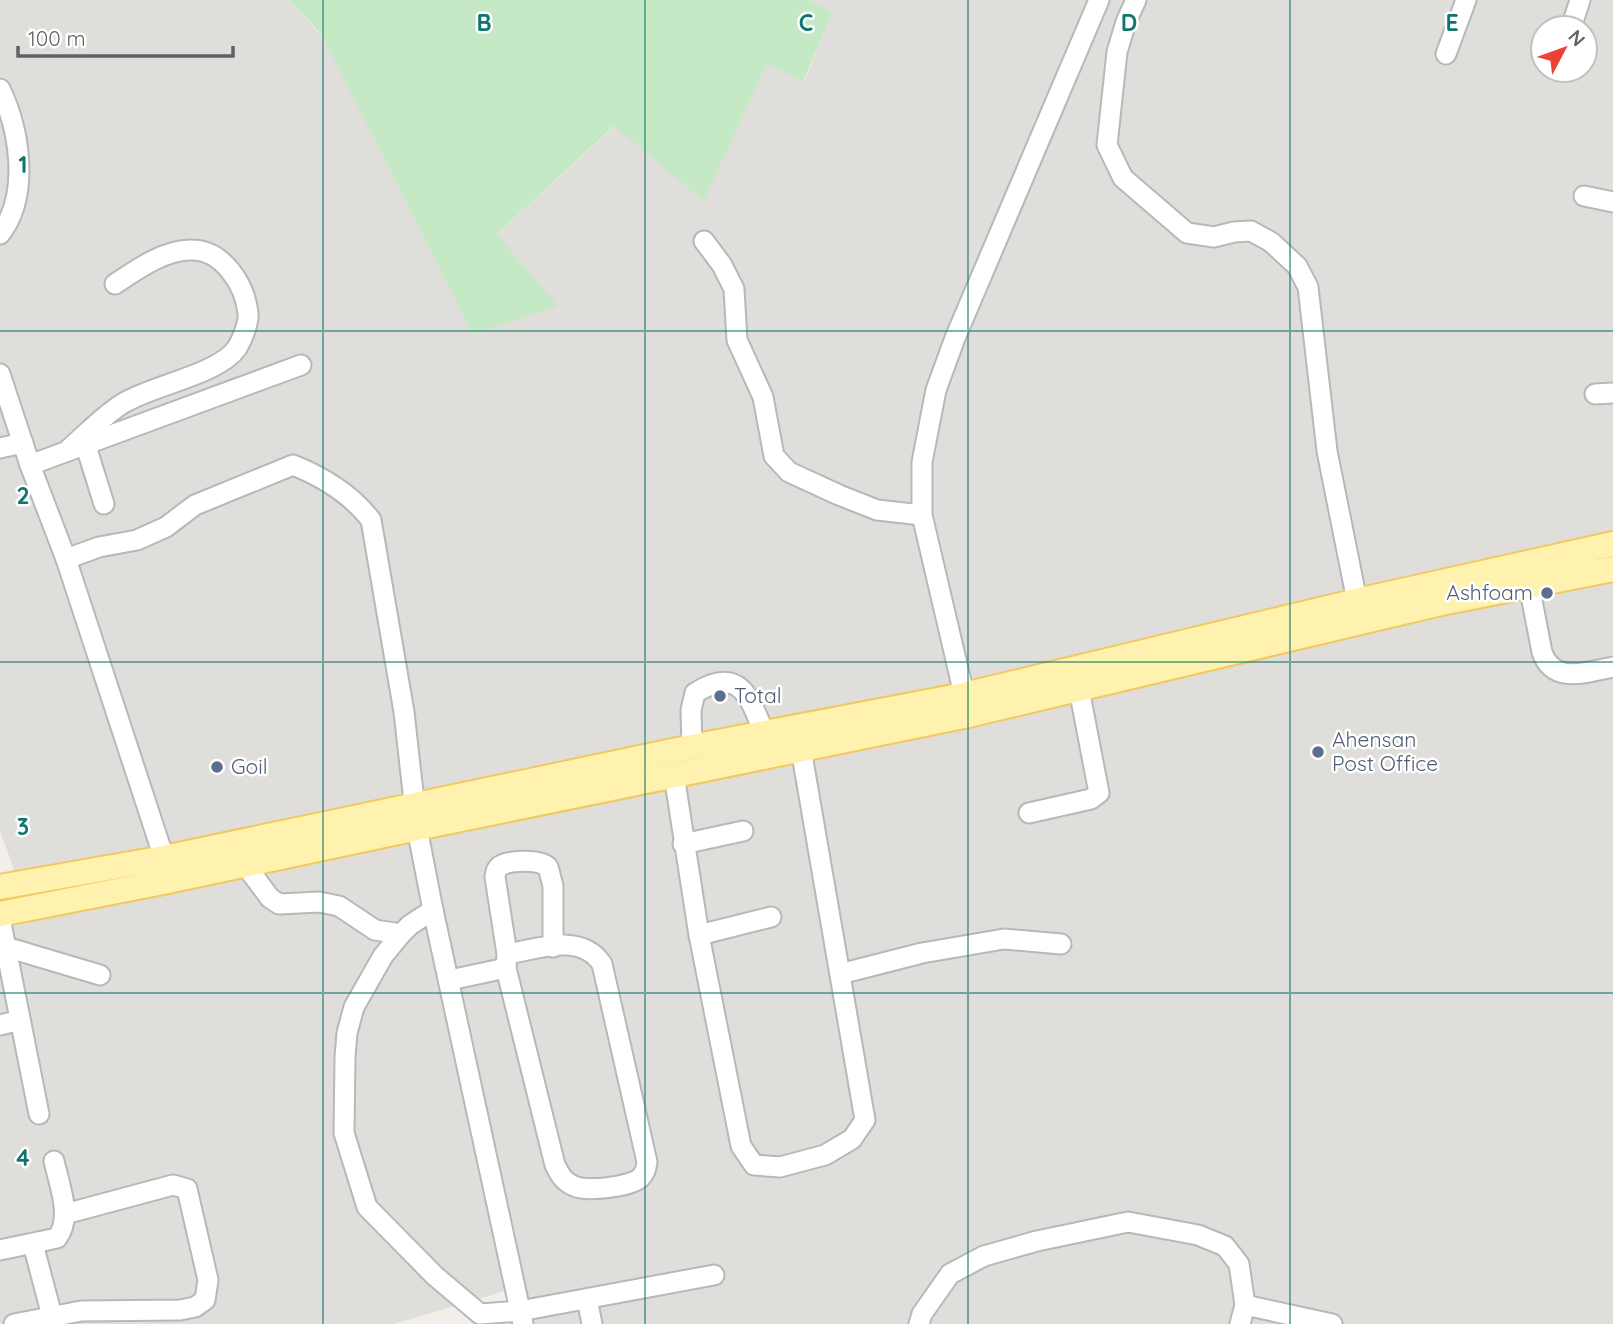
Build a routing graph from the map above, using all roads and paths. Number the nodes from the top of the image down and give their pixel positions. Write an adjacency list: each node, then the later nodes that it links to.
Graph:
1 (1099, 0): 18 (street)
2 (1136, 0): 23 (street)
3 (1466, 0): 4 (street)
4 (1446, 54)
5 (0, 89): 8 (street)
6 (1584, 196): 7 (street)
7 (1613, 202)
8 (4, 229)
9 (704, 241): 18 (street)
10 (115, 284): 14 (street)
11 (301, 365): 14 (street)
12 (0, 374): 13 (street)
13 (23, 443): 15 (street); 16 (street)
14 (77, 446): 16 (street); 17 (street)
15 (0, 448)
16 (30, 465): 20 (street)
17 (104, 504)
18 (922, 515): 26 (street)
19 (1613, 544): 23 (main road)
20 (66, 559): 32 (street); 35 (street)
21 (1613, 569): 22 (main road)
22 (1529, 585): 24 (street); 25 (main road)
23 (1357, 601): 26 (main road)
24 (1613, 667)
25 (1079, 688): 26 (main road); 31 (street)
26 (966, 705): 27 (main road); 29 (main road)
27 (765, 735): 28 (main road); 28 (street)
28 (692, 747): 32 (main road)
29 (802, 749): 30 (main road); 47 (street)
30 (674, 775): 32 (main road); 34 (street)
31 (1029, 813)
32 (416, 817): 35 (main road); 36 (main road); 38 (street)
33 (743, 831): 34 (street)
34 (683, 844): 42 (street)
35 (164, 858): 37 (main road)
36 (249, 864): 39 (main road); 41 (street)
37 (0, 887)
38 (433, 910): 41 (street); 49 (street)
39 (0, 916): 45 (street)
40 (771, 917): 42 (street)
41 (401, 934): 61 (street)
42 (699, 934): 47 (street)
43 (1060, 944): 47 (street)
44 (553, 947): 46 (street); 46 (street); 46 (street)
45 (5, 956): 48 (street); 50 (street)
46 (507, 961): 49 (street)
47 (840, 974)
48 (100, 975)
49 (450, 980): 61 (street)
50 (20, 1020): 51 (street); 52 (street)
51 (0, 1025)
52 (39, 1114)
53 (54, 1161): 54 (street)
54 (65, 1214): 55 (street); 60 (street)
55 (33, 1244): 56 (street); 60 (street)
56 (0, 1250)
57 (714, 1275): 58 (street)
58 (587, 1298): 61 (street); 63 (street)
59 (1245, 1305): 64 (street); 65 (street); 66 (street)
60 (52, 1316): 62 (street)
61 (522, 1317)
62 (14, 1324)
63 (592, 1324)
64 (919, 1324)
65 (1240, 1324)
66 (1332, 1324)

